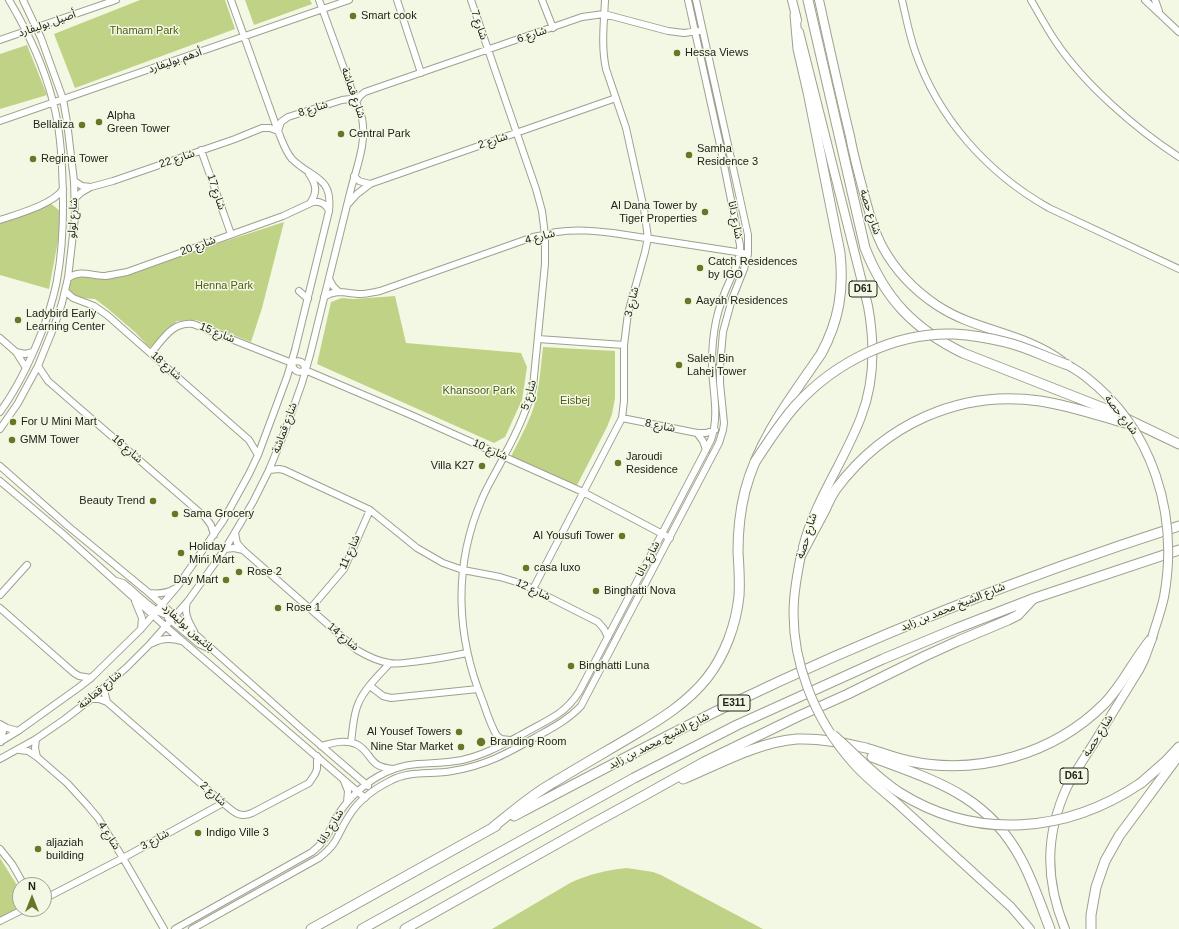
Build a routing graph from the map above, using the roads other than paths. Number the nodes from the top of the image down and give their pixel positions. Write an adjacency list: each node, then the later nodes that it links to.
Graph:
1 (9, 0): 28 (street, شارع لولو)
2 (23, 0): 24 (street, شارع لولو)
3 (231, 0): 30 (street, شارع قماشة)
4 (320, 0): 20 (street, شارع قماشة)
5 (349, 0): 20 (street, أدهم بوليفارد)
6 (397, 0): 33 (street)
7 (471, 0): 32 (street, شارع 7)
8 (542, 0): 25 (street)
9 (605, 0): 21 (street, شارع 3)
10 (688, 0): 27 (street, شارع دانا)
11 (696, 0): 26 (street, شارع دانا)
12 (792, 0): 22 (main road, شارع حصة / D61)
13 (808, 0): 92 (highway)
14 (819, 0): 84 (main road, شارع حصة / D61, bridge)
15 (902, 0): 66 (street)
16 (1031, 0): 46 (street)
17 (1145, 0): 23 (street)
18 (1155, 0): 23 (street)
19 (113, 1): 24 (street, أصيل بوليفارد)
20 (323, 9): 30 (street, أدهم بوليفارد); 34 (street, شارع قماشة)
21 (604, 14): 25 (street, شارع 6); 27 (street, شارع 6); 36 (street, شارع 3)
22 (795, 15): 103 (highway, bridge); 120 (main road, شارع حصة / D61)
23 (1164, 17): 29 (street)
24 (36, 28): 28 (street, أصيل بوليفارد); 37 (street, شارع لولو)
25 (553, 28): 32 (street, شارع 6)
26 (703, 30): 27 (street, شارع 6); 64 (street, شارع دانا)
27 (695, 31): 63 (street, شارع دانا)
28 (26, 32): 31 (street, أصيل بوليفارد); 38 (street, شارع لولو)
29 (1179, 32)
30 (244, 36): 37 (street, أدهم بوليفارد); 40 (street, شارع قماشة)
31 (0, 40)
32 (488, 50): 33 (street, شارع 6); 44 (street, شارع 5)
33 (421, 73): 35 (street, شارع 6)
34 (352, 90): 35 (street, شارع 6); 39 (street, شارع قماشة)
35 (365, 92): 39 (street, شارع 6)
36 (616, 98): 44 (street, شارع 2); 62 (street, شارع 3)
37 (62, 99): 38 (street, أدهم بوليفارد); 49 (street, شارع لولو)
38 (54, 102): 41 (street, أدهم بوليفارد); 52 (street, شارع لولو)
39 (356, 102): 43 (street, شارع 8); 48 (street, شارع قماشة)
40 (271, 112): 42 (street); 43 (street, شارع قماشة)
41 (0, 121)
42 (262, 128): 43 (street); 45 (street, شارع 22)
43 (278, 131): 47 (street, شارع قماشة)
44 (517, 133): 50 (street, شارع 2); 61 (street, شارع 5)
45 (202, 150): 51 (street, شارع 22); 60 (street, شارع 17)
46 (1179, 157)
47 (307, 170): 55 (street); 58 (street, شارع قماشة)
48 (354, 176): 50 (street); 56 (street, شارع قماشة)
49 (74, 181): 51 (street); 53 (street, شارع لولو)
50 (370, 184): 56 (street, شارع 2)
51 (91, 187): 53 (street, شارع 22)
52 (63, 189): 54 (street); 57 (street, شارع لولو)
53 (75, 198): 65 (street, شارع لولو)
54 (48, 202): 57 (street); 59 (street)
55 (310, 203): 58 (street); 60 (street, شارع 20)
56 (346, 208): 69 (street, شارع قماشة)
57 (63, 210): 81 (street, شارع لولو)
58 (329, 211): 74 (street, شارع قماشة)
59 (0, 220)
60 (230, 234): 67 (street, شارع 20)
61 (545, 235): 62 (street, شارع 4); 72 (street, شارع 4); 78 (street, شارع 5)
62 (648, 238): 63 (street, شارع 4); 79 (street, شارع 3)
63 (740, 253): 64 (street, شارع 4); 94 (street, شارع دانا)
64 (748, 254): 116 (street, شارع دانا)
65 (70, 262): 67 (street); 68 (street, شارع لولو)
66 (1179, 269)
67 (82, 273): 68 (street, شارع 20)
68 (68, 278): 70 (street, شارع لولو)
69 (329, 279): 72 (street); 73 (street, شارع قماشة)
70 (65, 291): 75 (street, شارع 18); 76 (street, شارع لولو)
71 (299, 291): 74 (street)
72 (339, 292): 73 (street, شارع 4)
73 (324, 297): 87 (street, شارع قماشة)
74 (308, 299): 83 (street, شارع قماشة)
75 (77, 300): 76 (street); 82 (street, شارع 18)
76 (62, 303): 85 (street, شارع لولو)
77 (0, 338): 80 (street)
78 (538, 339): 79 (street); 101 (street, شارع 5)
79 (624, 345): 91 (street, شارع 3)
80 (16, 352): 81 (street); 86 (street)
81 (33, 352): 86 (street, شارع لولو)
82 (151, 353): 83 (street, شارع 15); 97 (street, شارع 18)
83 (292, 363): 87 (street); 87 (street); 96 (street, شارع قماشة)
84 (1068, 365): 103 (highway, bridge); 142 (main road, شارع حصة / D61, bridge)
85 (38, 366): 88 (street, شارع لولو); 89 (street, شارع 16)
86 (26, 368): 90 (street, شارع لولو)
87 (306, 370): 101 (street, شارع 10); 102 (street, شارع قماشة)
88 (31, 379): 89 (street); 93 (street, شارع لولو)
89 (48, 381): 110 (street, شارع 16)
90 (0, 412)
91 (622, 418): 95 (street, شارع 8); 108 (street, شارع 3)
92 (1145, 428): 98 (highway); 120 (highway)
93 (0, 429)
94 (715, 430): 95 (street, شارع 8); 99 (street, شارع دانا)
95 (697, 433): 99 (street)
96 (265, 439): 97 (street); 100 (street, شارع قماشة)
97 (249, 440): 100 (street, شارع 18)
98 (1179, 444)
99 (706, 450): 114 (street, شارع دانا)
100 (258, 455): 111 (street, شارع قماشة)
101 (504, 456): 108 (street, شارع 10); 122 (street, شارع 5)
102 (275, 457): 105 (street, شارع قماشة); 106 (street)
103 (755, 462): 182 (highway)
104 (1, 468): 126 (street, بانثيون بوليفارد)
105 (269, 470): 106 (street); 113 (street, شارع قماشة)
106 (284, 470): 109 (street, شارع 12)
107 (0, 481): 123 (street, بانثيون بوليفارد)
108 (583, 492): 114 (street, شارع 10); 125 (street, شارع 3)
109 (370, 510): 122 (street, شارع 12); 133 (street, شارع 11)
110 (205, 517): 111 (street, شارع 16); 115 (street, شارع 16)
111 (223, 521): 115 (street, شارع قماشة)
112 (1179, 526): 182 (highway, شارع الشيخ محمد بن زايد / E311)
113 (235, 533): 117 (street, شارع قماشة); 118 (street, شارع 14)
114 (661, 533): 116 (street, شارع 10); 136 (street, شارع دانا)
115 (214, 535): 124 (street, شارع قماشة)
116 (670, 538): 176 (street, شارع دانا)
117 (225, 549): 118 (street); 130 (street, شارع قماشة)
118 (242, 550): 133 (street, شارع 14)
119 (1179, 550): 129 (highway, شارع الشيخ محمد بن زايد / E311)
120 (801, 555): 159 (main road, شارع حصة / D61, bridge)
121 (27, 565): 127 (street)
122 (463, 570): 125 (street, شارع 12); 146 (street, شارع 5)
123 (114, 580): 128 (street, بانثيون بوليفارد); 134 (street)
124 (177, 587): 126 (street); 131 (street, شارع قماشة)
125 (533, 589): 137 (street, شارع 12)
126 (149, 592): 131 (street, بانثيون بوليفارد)
127 (0, 595)
128 (133, 598): 134 (street, بانثيون بوليفارد); 139 (street)
129 (1035, 598): 178 (highway); 193 (highway, شارع الشيخ محمد بن زايد / E311)
130 (188, 601): 135 (street, شارع قماشة); 140 (street)
131 (162, 605): 134 (street, شارع قماشة); 135 (street, بانثيون بوليفارد)
132 (0, 608): 148 (street)
133 (310, 609): 147 (street, شارع 14)
134 (155, 613): 135 (street); 138 (street, بانثيون بوليفارد); 139 (street, شارع قماشة)
135 (172, 618): 138 (street, شارع قماشة); 140 (street, بانثيون بوليفارد); 145 (street)
136 (616, 621): 137 (street); 141 (street, شارع دانا)
137 (598, 622): 141 (street, شارع 12)
138 (165, 626): 143 (street, بانثيون بوليفارد); 144 (street, شارع قماشة)
139 (142, 629): 149 (street, شارع قماشة)
140 (196, 636): 145 (street, بانثيون بوليفارد)
141 (608, 636): 161 (street, شارع دانا)
142 (1152, 638): 164 (highway); 197 (main road, شارع حصة / D61)
143 (183, 642): 144 (street); 170 (street, بانثيون بوليفارد)
144 (150, 644): 150 (street, شارع قماشة)
145 (211, 649): 165 (street, بانثيون بوليفارد)
146 (467, 654): 147 (street, شارع 14); 153 (street, شارع 5)
147 (390, 663): 151 (street)
148 (74, 673): 149 (street); 152 (street)
149 (91, 678): 152 (street, شارع قماشة)
150 (106, 686): 154 (street, شارع قماشة); 155 (street)
151 (370, 686): 153 (street); 163 (street)
152 (78, 688): 157 (street, شارع قماشة)
153 (478, 689): 158 (street, شارع 5)
154 (91, 699): 155 (street); 160 (street, شارع قماشة)
155 (107, 702): 181 (street, شارع 2)
156 (1, 725): 157 (street); 162 (street)
157 (18, 731): 162 (street, شارع قماشة)
158 (495, 732): 161 (street); 168 (street)
159 (833, 736): 166 (highway, bridge); 195 (main road, شارع حصة / D61, bridge)
160 (36, 739): 167 (street, شارع قماشة); 171 (street)
161 (510, 740): 168 (street, شارع دانا)
162 (0, 742)
163 (351, 742): 165 (street); 173 (street)
164 (846, 744): 178 (highway); 196 (highway)
165 (321, 746): 175 (street, بانثيون بوليفارد)
166 (1179, 747)
167 (18, 750): 171 (street, شارع 4); 172 (street, شارع قماشة)
168 (492, 750): 173 (street, شارع دانا)
169 (1179, 755): 198 (highway)
170 (316, 756): 174 (street, بانثيون بوليفارد); 181 (street, شارع 2)
171 (37, 757): 184 (street, شارع 4)
172 (0, 759)
173 (396, 769): 175 (street, شارع دانا)
174 (344, 780): 177 (street, بانثيون بوليفارد); 180 (street)
175 (366, 784): 176 (street, بانثيون بوليفارد); 177 (street, شارع دانا)
176 (374, 791): 179 (street, شارع دانا)
177 (358, 792): 179 (street, بانثيون بوليفارد); 180 (street, شارع دانا)
178 (645, 795): 194 (highway)
179 (365, 798): 191 (street, شارع دانا)
180 (347, 802): 190 (street, شارع دانا)
181 (223, 803): 184 (street, شارع 3)
182 (492, 828): 192 (highway, شارع الشيخ محمد بن زايد / E311)
183 (0, 849): 185 (street)
184 (123, 858): 186 (street, شارع 3); 189 (street, شارع 4)
185 (19, 877)
186 (52, 895)
187 (12, 915): 188 (street)
188 (0, 921)
189 (164, 929)
190 (175, 929)
191 (192, 929)
192 (311, 929)
193 (362, 929)
194 (405, 929)
195 (1030, 929)
196 (1050, 929)
197 (1065, 929)
198 (1091, 929)

